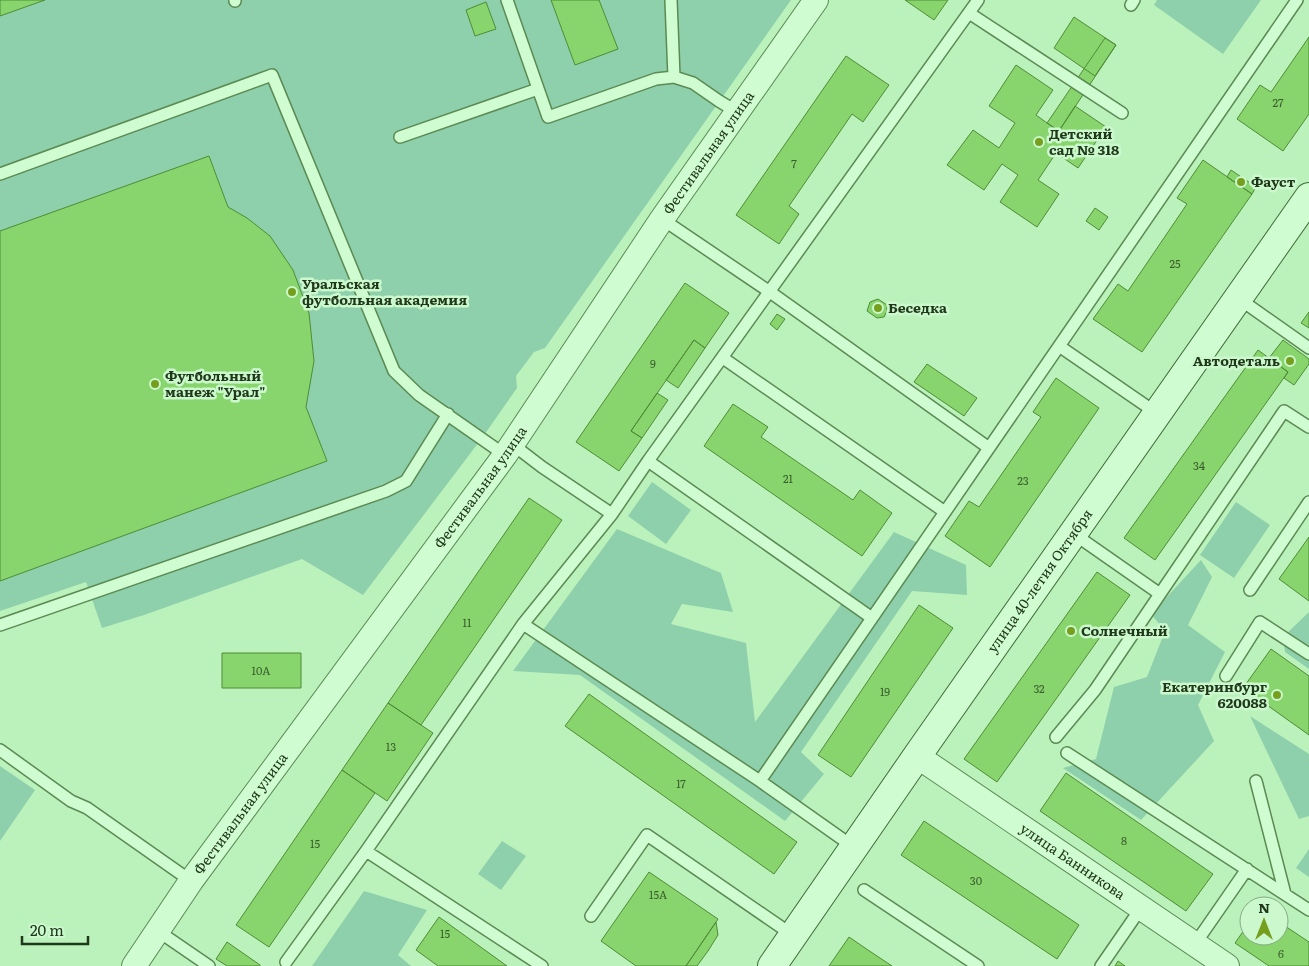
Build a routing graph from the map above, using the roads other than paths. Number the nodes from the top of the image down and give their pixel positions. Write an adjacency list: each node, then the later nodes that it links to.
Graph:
1 (507, 0): 8 (lane)
2 (671, 0): 7 (lane)
3 (816, 0): 9 (street, Фестивальная улица)
4 (978, 0): 6 (lane)
5 (1297, 0): 17 (lane)
6 (969, 13): 10 (lane); 15 (lane)
7 (674, 77): 8 (lane); 9 (lane)
8 (538, 89): 11 (lane)
9 (737, 112): 14 (street, Фестивальная улица)
10 (1122, 113)
11 (400, 137)
12 (0, 174): 20 (lane)
13 (1309, 197): 16 (main road, улица 40-летия Октября)
14 (662, 219): 15 (lane); 24 (street, Фестивальная улица)
15 (770, 292): 19 (lane); 23 (lane)
16 (1238, 298): 18 (lane); 21 (main road, улица 40-летия Октября)
17 (1059, 346): 21 (lane); 23 (lane)
18 (1309, 348)
19 (723, 358): 25 (lane); 27 (lane)
20 (448, 414): 24 (lane); 34 (lane)
21 (1158, 414): 29 (main road, улица 40-летия Октября)
22 (1309, 427): 31 (lane)
23 (989, 448): 27 (lane)
24 (509, 450): 28 (lane); 46 (street, Фестивальная улица)
25 (648, 461): 28 (lane); 32 (lane)
26 (1309, 502): 30 (lane)
27 (945, 512): 32 (lane)
28 (612, 514): 33 (lane)
29 (1074, 534): 31 (lane); 40 (main road, улица 40-летия Октября)
30 (1250, 590)
31 (1160, 594): 37 (lane)
32 (872, 618): 41 (lane)
33 (523, 624): 41 (lane); 44 (lane)
34 (0, 625)
35 (1309, 654): 36 (lane)
36 (1226, 676)
37 (1056, 737)
38 (0, 750): 46 (lane)
39 (1067, 753): 45 (lane)
40 (917, 756): 43 (main road, улица 40-летия Октября); 49 (street, улица Банникова)
41 (760, 781): 43 (lane)
42 (1256, 781): 48 (lane)
43 (855, 848): 53 (main road, улица 40-летия Октября)
44 (366, 851): 55 (lane); 58 (lane)
45 (1247, 869): 48 (lane); 54 (lane)
46 (191, 881): 52 (street, Фестивальная улица)
47 (864, 890): 60 (lane)
48 (1285, 894): 50 (lane)
49 (1141, 908): 54 (street, улица Банникова); 61 (lane)
50 (1309, 910)
51 (591, 916): 53 (lane)
52 (158, 931): 56 (street, Фестивальная улица); 57 (lane)
53 (794, 936): 59 (main road, улица 40-летия Октября)
54 (1195, 944): 62 (street, улица Банникова)
55 (286, 962)
56 (134, 966)
57 (209, 966)
58 (542, 966)
59 (772, 966)
60 (978, 966)
61 (1101, 966)
62 (1227, 966)

